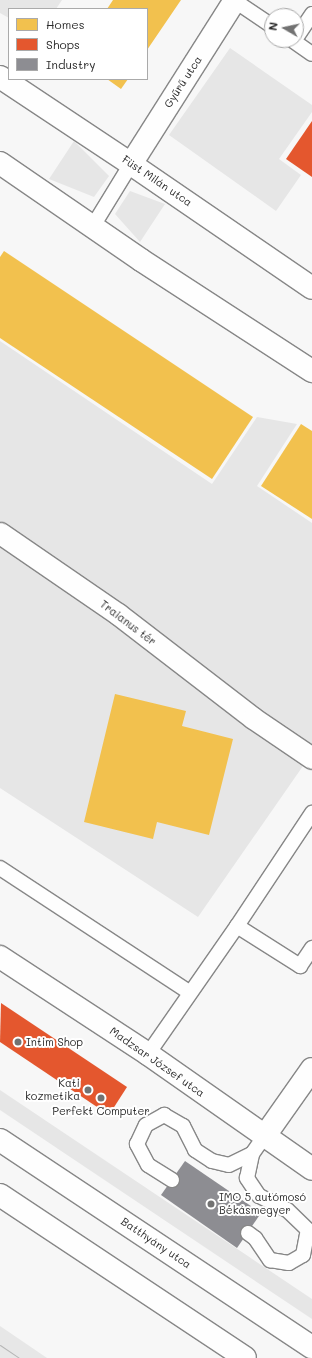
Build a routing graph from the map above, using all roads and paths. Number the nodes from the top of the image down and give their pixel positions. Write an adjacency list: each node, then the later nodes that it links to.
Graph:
1 (235, 0): 3 (lane); 9 (street, Gyűrű utca)
2 (312, 14): 4 (lane)
3 (264, 20)
4 (304, 26)
5 (304, 48): 6 (lane)
6 (312, 54)
7 (0, 77): 9 (street, Füst Milán utca)
8 (0, 163): 10 (street)
9 (131, 164): 10 (lane); 11 (street, Füst Milán utca)
10 (93, 226): 12 (street)
11 (312, 288)
12 (312, 371)
13 (0, 533): 14 (street, Traianus tér)
14 (312, 758)
15 (312, 813): 17 (lane)
16 (0, 868): 20 (lane)
17 (237, 926): 18 (lane); 20 (lane)
18 (312, 948)
19 (0, 958): 21 (street, Madzsar József utca)
20 (190, 993): 21 (lane)
21 (148, 1054): 24 (street, Madzsar József utca)
22 (312, 1069): 24 (street)
23 (0, 1140): 29 (street, Batthyány utca)
24 (258, 1146): 25 (street, Madzsar József utca); 26 (lane); 28 (lane)
25 (312, 1169)
26 (172, 1180)
27 (0, 1195): 30 (street)
28 (248, 1233)
29 (312, 1347)
30 (245, 1358)

